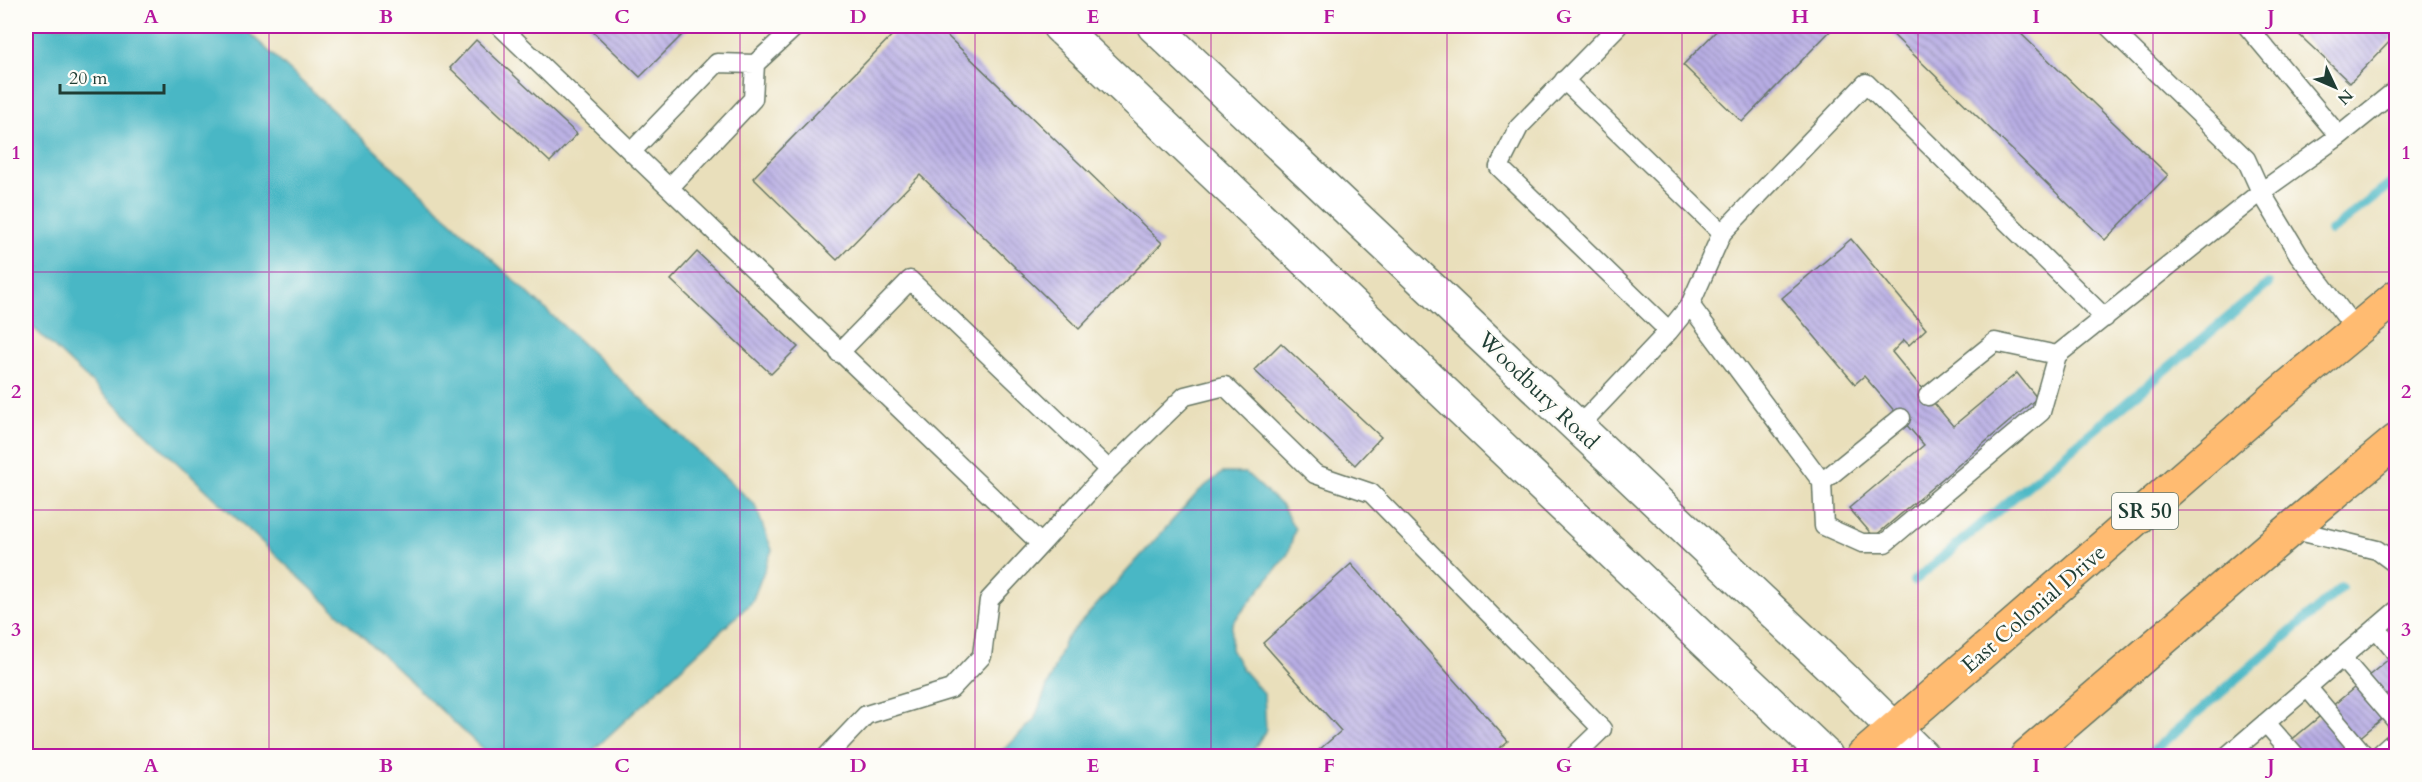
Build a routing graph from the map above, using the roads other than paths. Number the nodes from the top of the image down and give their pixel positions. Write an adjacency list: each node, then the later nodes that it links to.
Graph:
1 (500, 26): 12 (lane)
2 (796, 26): 8 (lane)
3 (1059, 26): 43 (street)
4 (1154, 26): 25 (street, Woodbury Road)
5 (1618, 26): 9 (lane)
6 (2108, 26): 14 (lane)
7 (2247, 26): 11 (lane)
8 (755, 64): 12 (lane); 13 (lane)
9 (1564, 80): 15 (lane); 20 (lane)
10 (2397, 90): 11 (lane)
11 (2339, 136): 14 (lane)
12 (632, 151): 13 (lane)
13 (670, 187): 21 (lane)
14 (2261, 192): 18 (lane); 19 (lane)
15 (1722, 233): 17 (lane); 18 (lane)
16 (2397, 297): 19 (highway, East Colonial Drive / SR 50)
17 (1690, 305): 20 (lane); 28 (lane)
18 (2105, 318): 22 (lane)
19 (2356, 330): 39 (highway, East Colonial Drive / SR 50)
20 (1669, 331): 25 (lane)
21 (839, 352): 27 (lane); 30 (lane)
22 (2057, 355): 23 (lane); 28 (lane)
23 (1928, 396)
24 (1900, 418): 28 (lane)
25 (1578, 427): 39 (street, Woodbury Road)
26 (2397, 441): 29 (highway)
27 (1109, 470): 30 (lane); 42 (lane)
28 (1822, 482)
29 (2291, 529): 31 (lane); 46 (highway)
30 (1041, 544): 41 (lane)
31 (2397, 564)
32 (2397, 611): 33 (lane)
33 (2376, 628): 34 (lane); 35 (lane)
34 (2397, 653)
35 (2342, 658): 36 (lane); 37 (lane)
36 (2307, 687): 38 (lane); 49 (lane)
37 (2397, 721)
38 (2266, 723): 47 (lane); 48 (lane)
39 (1895, 728): 44 (highway, East Colonial Drive / SR 50); 45 (street, Woodbury Road)
40 (2397, 740): 50 (lane)
41 (827, 756)
42 (1574, 756)
43 (1826, 756)
44 (1863, 756)
45 (1922, 756)
46 (2027, 756)
47 (2229, 756)
48 (2295, 756)
49 (2365, 756)
50 (2378, 756)

